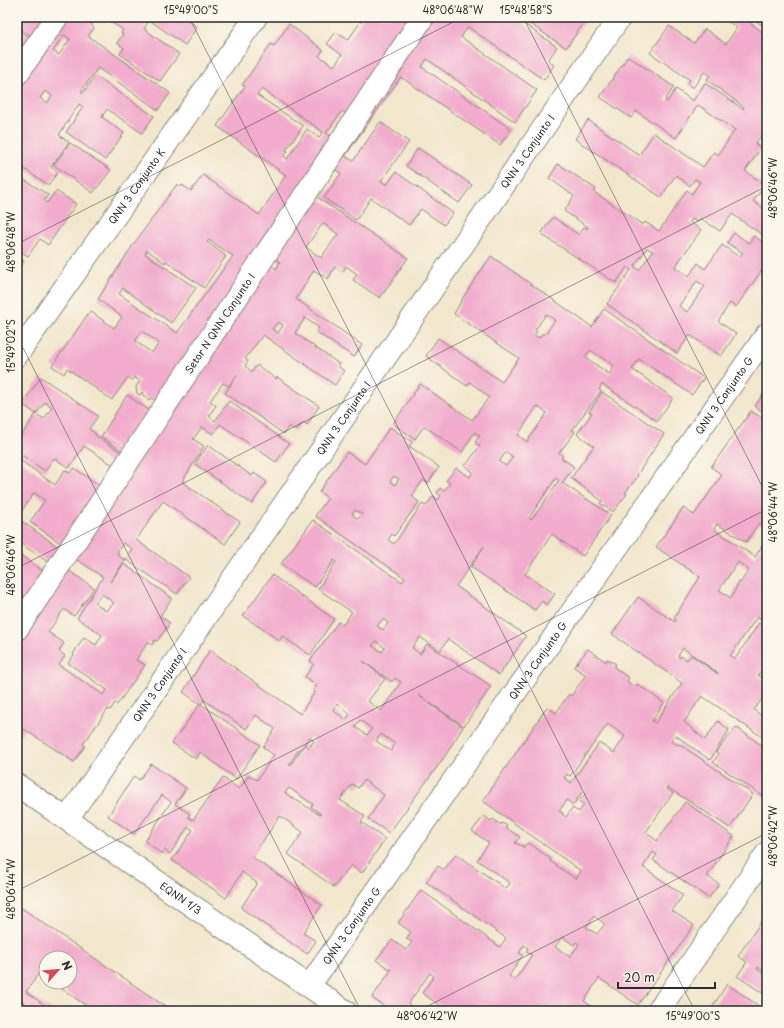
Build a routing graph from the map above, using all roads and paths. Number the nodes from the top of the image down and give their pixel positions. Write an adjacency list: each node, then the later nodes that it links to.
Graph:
1 (57, 17): 5 (street)
2 (256, 17): 7 (street, QNN 3 Conjunto K)
3 (423, 17): 8 (street, Setor N QNN Conjunto I)
4 (620, 17): 10 (street, QNN 3 Conjunto I)
5 (17, 74)
6 (767, 334): 12 (street, QNN 3 Conjunto G)
7 (17, 355)
8 (17, 629)
9 (17, 785): 10 (street, EQNN 1/3)
10 (67, 819): 12 (street, EQNN 1/3)
11 (767, 853): 14 (street)
12 (309, 986): 13 (street, EQNN 1/3)
13 (345, 1011)
14 (658, 1011)

